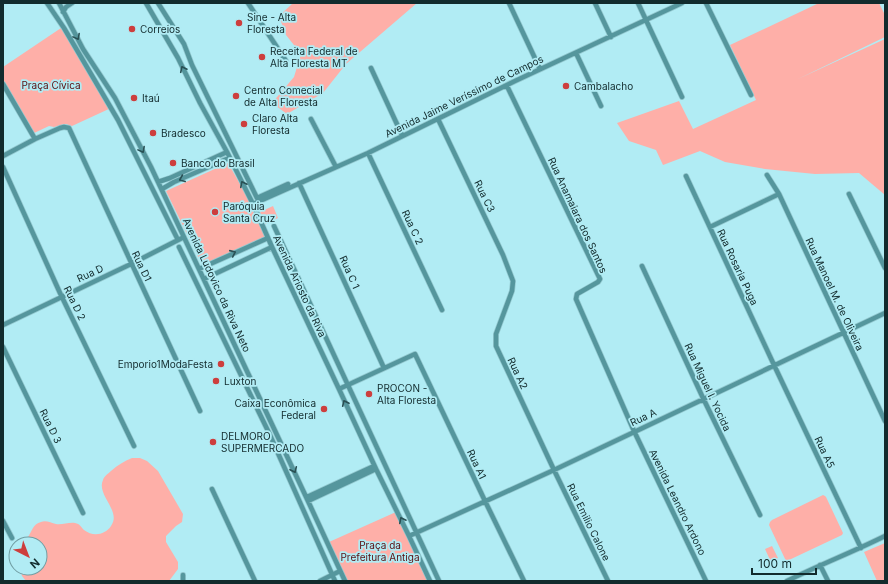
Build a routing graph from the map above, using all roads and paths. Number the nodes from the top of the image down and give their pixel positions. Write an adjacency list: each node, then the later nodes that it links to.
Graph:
1 (47, 3): 48 (street)
2 (59, 3): 12 (street, Avenida Ludovico da Riva Neto)
3 (72, 3): 12 (street)
4 (146, 3): 28 (street, Avenida Ariosto da Riva, one-way to 4)
5 (158, 3): 40 (street)
6 (248, 3): 16 (street)
7 (510, 3): 18 (street)
8 (595, 3): 14 (street)
9 (638, 3): 13 (street)
10 (682, 3): 13 (street, Avenida Jaime Veríssimo de Campos)
11 (706, 3): 21 (street)
12 (63, 12): 38 (street, Avenida Ludovico da Riva Neto, one-way to 38)
13 (646, 21): 14 (street, Avenida Jaime Veríssimo de Campos); 22 (street)
14 (611, 37): 15 (street, Avenida Jaime Veríssimo de Campos)
15 (576, 53): 18 (street, Avenida Jaime Veríssimo de Campos); 23 (street)
16 (286, 61)
17 (371, 68): 26 (street)
18 (540, 70): 20 (street, Avenida Jaime Veríssimo de Campos)
19 (3, 84): 27 (street)
20 (506, 86): 25 (street, Avenida Jaime Veríssimo de Campos); 71 (street, Rua Anamaiara dos Santos)
21 (751, 95)
22 (682, 97)
23 (601, 106)
24 (311, 119): 34 (street)
25 (438, 119): 26 (street, Avenida Jaime Veríssimo de Campos); 57 (street, Rua C3)
26 (402, 135): 29 (street, Avenida Jaime Veríssimo de Campos)
27 (35, 139): 30 (street); 52 (street, Rua D1)
28 (227, 152): 31 (street, Avenida Ariosto da Riva); 33 (street)
29 (368, 152): 34 (street, Avenida Jaime Veríssimo de Campos); 59 (street, Rua C 2)
30 (3, 156)
31 (229, 158): 35 (street); 44 (street, Avenida Ariosto da Riva, one-way to 31)
32 (3, 167): 58 (street, Rua D 2)
33 (194, 167): 35 (street); 38 (street)
34 (336, 167): 39 (street, Avenida Jaime Veríssimo de Campos)
35 (196, 173): 41 (street, one-way to 41)
36 (767, 175): 42 (street, Rua Manoel M. de Oliveira)
37 (686, 176): 46 (street, Rua Rosaria Puga)
38 (158, 182): 41 (street, Avenida Ludovico da Riva Neto)
39 (300, 183): 44 (street, Avenida Jaime Veríssimo de Campos); 65 (street, Rua C 1)
40 (288, 184)
41 (162, 189): 47 (street, Avenida Ludovico da Riva Neto)
42 (778, 194): 46 (street); 62 (street, Rua Manoel M. de Oliveira)
43 (849, 194): 54 (street)
44 (253, 204): 49 (street, Avenida Ariosto da Riva)
45 (274, 226): 66 (street)
46 (710, 228): 64 (street, Rua Rosaria Puga)
47 (184, 237): 52 (street, Rua D); 55 (street, Avenida Ludovico da Riva Neto)
48 (177, 238)
49 (268, 238): 51 (street, Avenida Ariosto da Riva); 55 (street, one-way to 49)
50 (179, 247): 89 (street)
51 (272, 248): 56 (street); 67 (street, Avenida Ariosto da Riva)
52 (131, 264): 58 (street, Rua D); 69 (street, Rua D1)
53 (642, 266): 68 (street, Rua Miguel I. Yocida)
54 (885, 268)
55 (199, 269): 56 (street, Avenida Ludovico da Riva Neto)
56 (204, 279): 76 (street, Avenida Ludovico da Riva Neto, one-way to 76)
57 (513, 281): 74 (street, Rua A2)
58 (61, 297): 61 (street, Rua D); 72 (street, Rua D 2)
59 (442, 310)
60 (885, 313): 62 (street, Rua A)
61 (3, 325)
62 (843, 333): 64 (street, Rua A); 70 (street, Rua Manoel M. de Oliveira)
63 (3, 347): 78 (street, Rua D 3)
64 (774, 365): 68 (street, Rua A); 85 (street, Rua A5)
65 (384, 368): 66 (street); 77 (street, Rua A1)
66 (348, 385): 67 (street); 81 (street)
67 (339, 389): 73 (street, Avenida Ariosto da Riva, one-way to 67)
68 (703, 398): 71 (street, Rua A); 79 (street, Rua Miguel I. Yocida)
69 (200, 411)
70 (885, 421)
71 (634, 431): 74 (street, Rua A); 99 (street, Avenida Leandro Ardono)
72 (134, 446)
73 (375, 468): 76 (street); 83 (street, Avenida Ariosto da Riva, one-way to 73)
74 (554, 470): 77 (street, Rua A); 98 (street, Rua Emilio Calone)
75 (212, 489): 91 (street)
76 (308, 499): 87 (street, Avenida Ludovico da Riva Neto)
77 (485, 501): 81 (street, Rua A); 97 (street, Rua A1)
78 (83, 513)
79 (760, 514)
80 (3, 521): 82 (street)
81 (416, 532): 83 (street, Rua A); 96 (street)
82 (11, 536)
83 (409, 536): 95 (street, Avenida Ariosto da Riva)
84 (885, 536): 85 (street)
85 (861, 548): 86 (street)
86 (820, 565): 100 (street); 101 (street)
87 (340, 572): 89 (street); 94 (street, Avenida Ludovico da Riva Neto)
88 (183, 575): 90 (street)
89 (332, 575): 92 (street); 93 (street)
90 (183, 581)
91 (255, 581)
92 (320, 581)
93 (335, 581)
94 (345, 581)
95 (430, 581)
96 (439, 581)
97 (524, 581)
98 (608, 581)
99 (706, 581)
100 (787, 581)
101 (828, 581)

